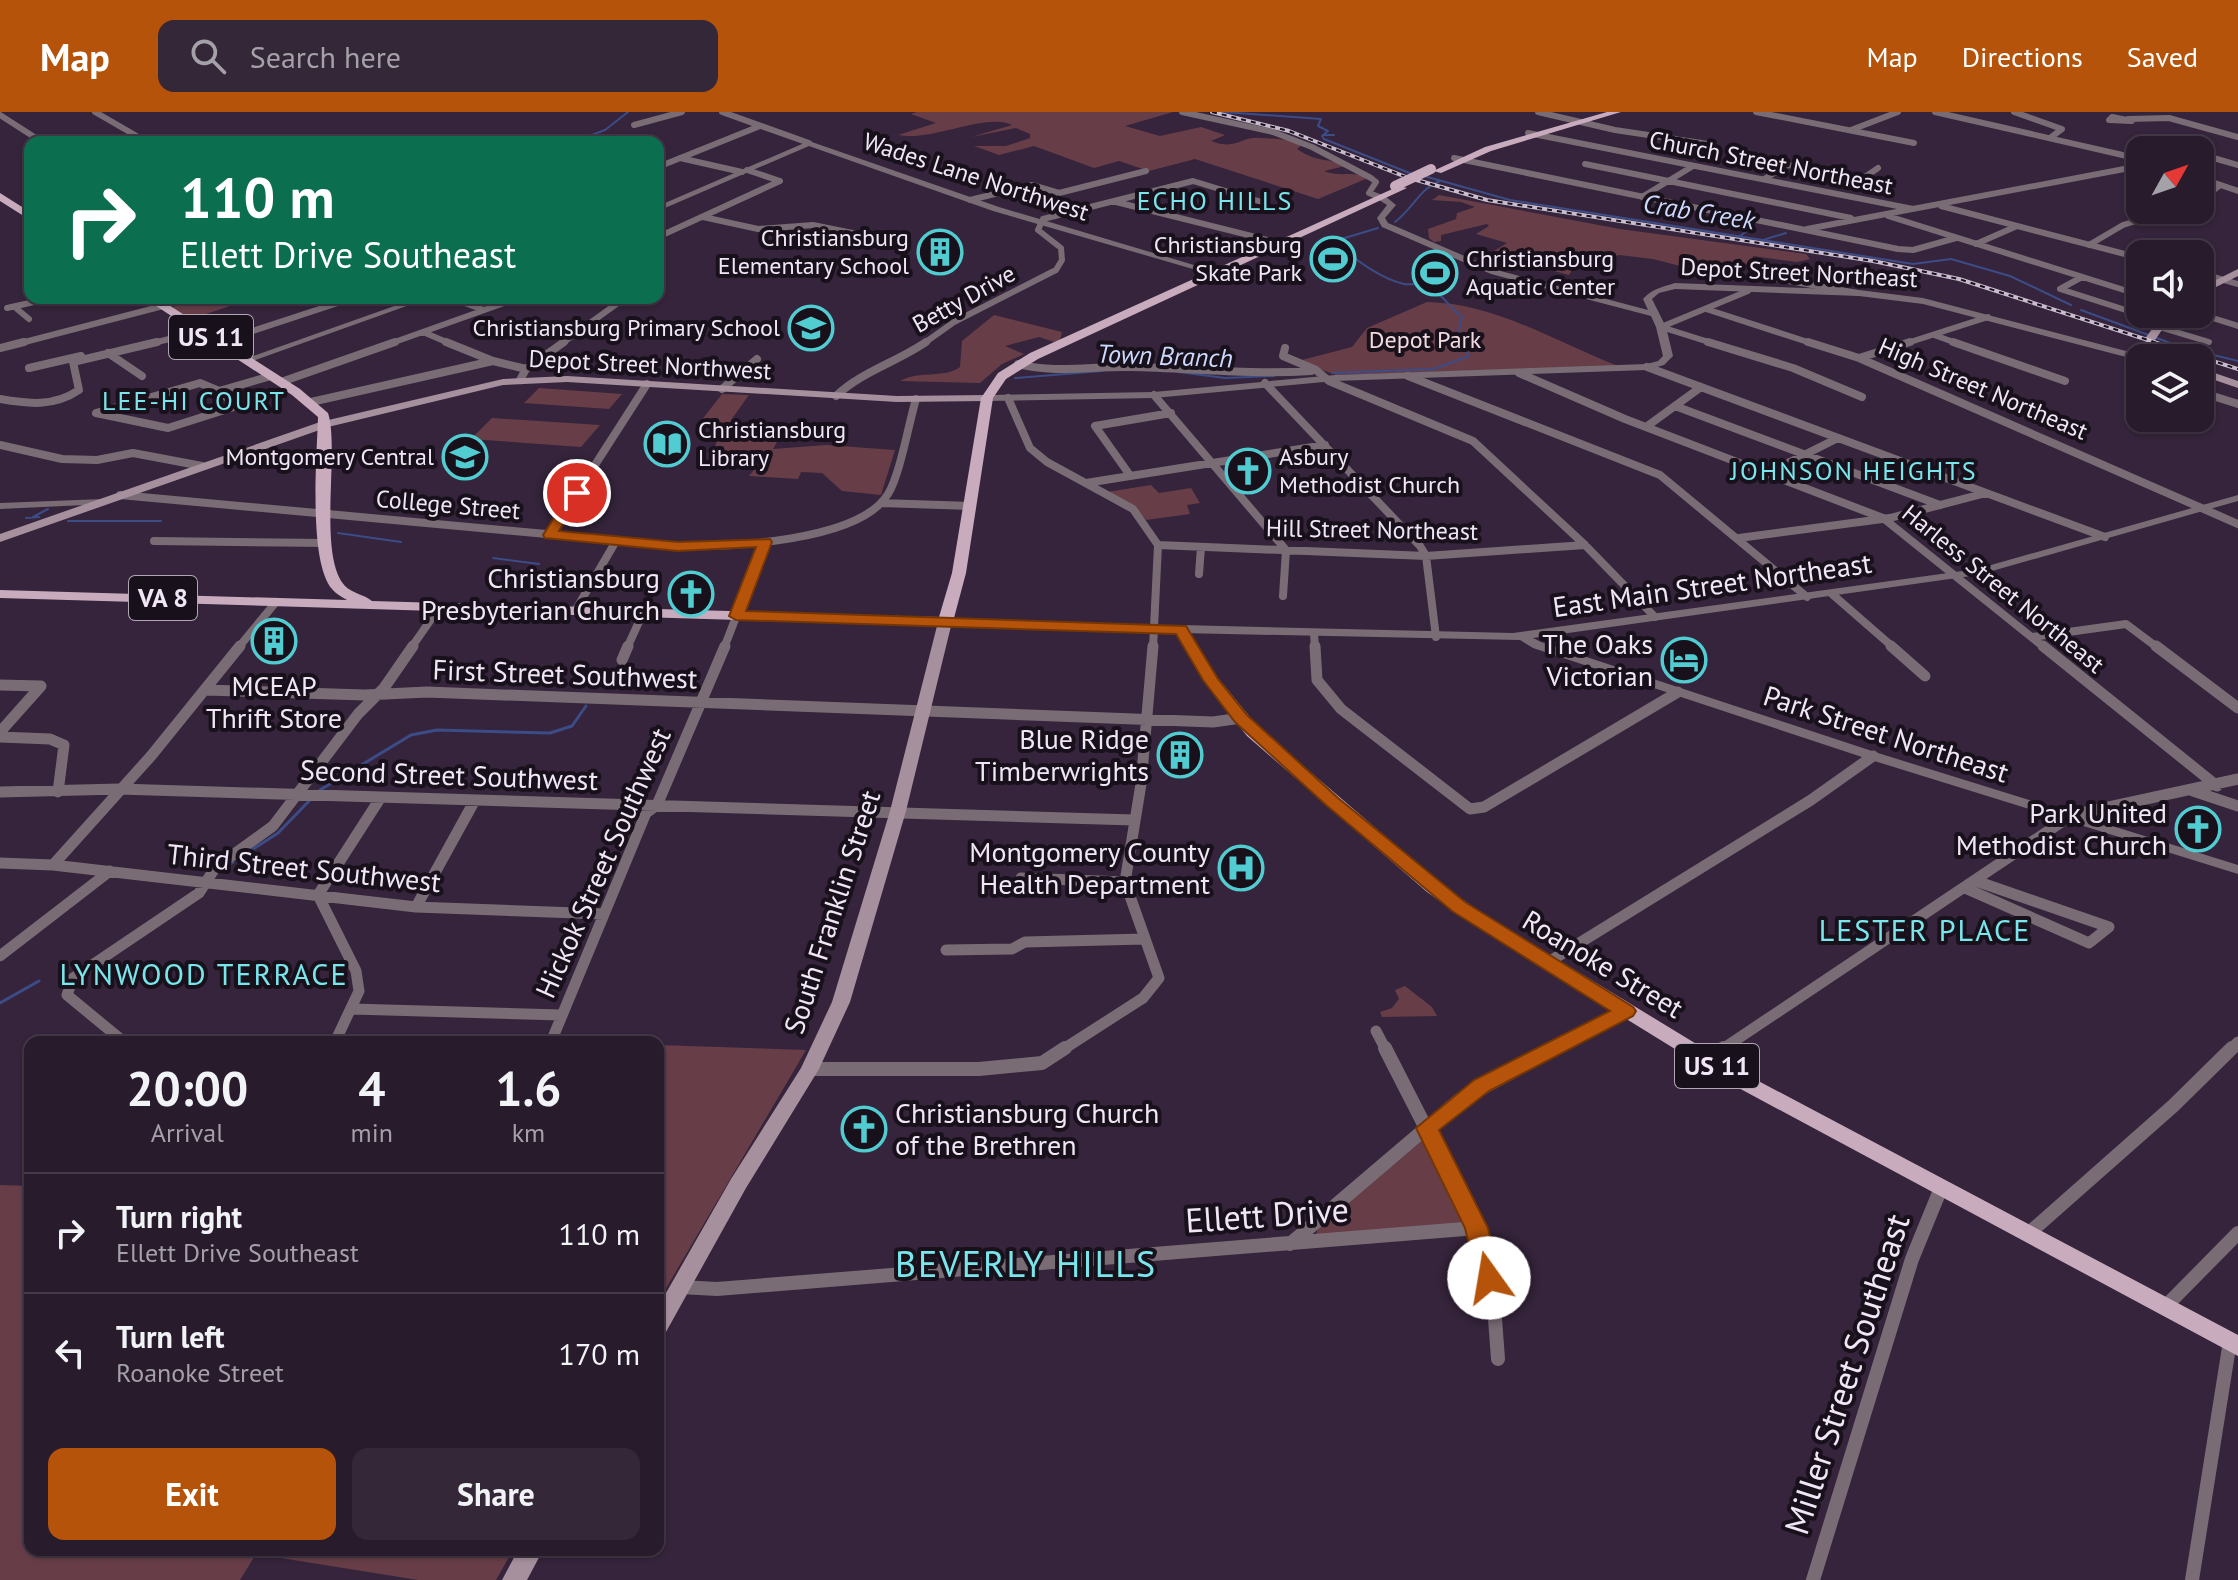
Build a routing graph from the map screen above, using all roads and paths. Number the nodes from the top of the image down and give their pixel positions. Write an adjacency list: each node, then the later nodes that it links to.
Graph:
1 (95, 112): 20 (street)
2 (682, 112): 15 (street)
3 (722, 112): 16 (street, Wades Lane Northwest)
4 (1182, 112): 45 (street)
5 (1538, 112): 14 (street)
6 (1603, 112): 14 (main road)
7 (1617, 112): 14 (main road)
8 (1756, 112): 17 (street)
9 (1894, 112): 17 (street)
10 (1935, 112): 22 (street)
11 (2014, 112): 22 (street)
12 (0, 115): 19 (street)
13 (2128, 119): 21 (street)
14 (1577, 121): 18 (main road); 25 (street)
15 (634, 125)
16 (760, 126): 23 (street, Wades Lane Northwest); 27 (street)
17 (1850, 130): 24 (street)
18 (1532, 134): 29 (main road); 33 (street, Church Street Northeast)
19 (33, 136)
20 (137, 136)
21 (2237, 136)
22 (2050, 138): 26 (street)
23 (809, 143): 36 (street); 47 (street, Wades Lane Northwest)
24 (1914, 143)
25 (1708, 144)
26 (2126, 156)
27 (679, 158): 30 (street); 36 (street)
28 (2214, 158): 32 (street)
29 (1458, 159): 45 (main road, bridge); 46 (street)
30 (664, 164)
31 (1585, 164): 39 (street)
32 (2238, 165)
33 (1693, 166): 38 (street, Church Street Northeast); 39 (street)
34 (1878, 168): 38 (street)
35 (2126, 169): 50 (street)
36 (744, 171): 51 (street); 56 (street)
37 (1146, 171): 47 (street)
38 (1764, 179): 52 (street, Church Street Northeast)
39 (1669, 181): 46 (street); 57 (street)
40 (2214, 184): 41 (street)
41 (2219, 186): 42 (street); 43 (street)
42 (2214, 190)
43 (2238, 191)
44 (0, 196): 53 (main road)
45 (1378, 197): 54 (street); 59 (main road); 66 (main road)
46 (1642, 197): 62 (street)
47 (970, 200): 58 (street, Wades Lane Northwest)
48 (1112, 201): 49 (street); 58 (street); 66 (street)
49 (1265, 203)
50 (1936, 205): 52 (street); 61 (street)
51 (664, 206)
52 (1913, 209): 55 (street)
53 (24, 211)
54 (1387, 212): 59 (main road); 93 (street)
55 (1884, 215): 57 (street); 65 (street)
56 (703, 217): 63 (street); 64 (street)
57 (1856, 219): 62 (street)
58 (1041, 221): 70 (street, Wades Lane Northwest); 134 (street, Betty Drive)
59 (1331, 222): 66 (main road)
60 (2126, 224): 68 (street)
61 (2017, 226): 67 (street); 68 (street)
62 (1802, 230): 65 (street)
63 (664, 234)
64 (877, 238)
65 (1956, 238): 67 (street)
66 (1280, 242): 70 (main road)
67 (1976, 244): 73 (street)
68 (2089, 245): 69 (street)
69 (2126, 254)
70 (1216, 272): 114 (main road)
71 (2238, 272): 75 (main road)
72 (1765, 277): 80 (street)
73 (2082, 277): 79 (street); 94 (street)
74 (2214, 277): 75 (street)
75 (2222, 279): 76 (main road); 77 (street)
76 (2214, 284)
77 (2238, 284)
78 (1748, 291): 80 (street, Depot Street Northeast); 91 (street); 93 (street, Depot Street Northeast)
79 (2126, 291)
80 (1859, 293): 95 (street, Depot Street Northeast)
81 (0, 297): 89 (street)
82 (26, 304): 89 (street)
83 (160, 304): 90 (main road, US 11)
84 (335, 304): 104 (street)
85 (408, 304): 112 (street)
86 (468, 304): 92 (street)
87 (502, 304): 92 (street)
88 (616, 304): 117 (street)
89 (17, 306): 97 (street)
90 (163, 306): 101 (main road, US 11); 106 (street)
91 (1706, 309): 99 (street); 110 (street, High Street Northeast)
92 (485, 310): 102 (street)
93 (1652, 314): 99 (street)
94 (2126, 315)
95 (1988, 317): 103 (street); 109 (street, Depot Street Northeast)
96 (2214, 318): 98 (street)
97 (29, 319)
98 (2238, 326)
99 (1661, 327): 115 (street); 136 (street)
100 (2160, 328): 105 (street)
101 (200, 330): 104 (main road, US 11); 108 (street); 116 (street)
102 (423, 332): 113 (street); 124 (street)
103 (1934, 335): 110 (street); 126 (street)
104 (219, 342): 112 (main road, US 11)
105 (2209, 342)
106 (0, 348)
107 (1285, 348): 118 (street)
108 (108, 353): 120 (street); 139 (street)
109 (2126, 354)
110 (1859, 358): 163 (street, High Street Northeast)
111 (757, 359): 131 (street)
112 (247, 360): 124 (main road, US 11)
113 (493, 361): 117 (street); 141 (street)
114 (1018, 364): 118 (street); 137 (main road)
115 (1647, 367): 119 (street); 130 (street)
116 (29, 368)
117 (526, 369): 125 (street)
118 (1316, 370): 123 (street)
119 (1519, 373): 121 (street); 146 (street, Harless Street Northeast)
120 (142, 376)
121 (1408, 376): 123 (street); 171 (street)
122 (2214, 376): 129 (main road)
123 (1328, 378): 127 (street); 177 (street)
124 (276, 379): 132 (street); 141 (main road, US 11)
125 (520, 380): 128 (main road, Depot Street Northwest); 145 (main road, Depot Street Northwest)
126 (2065, 381)
127 (1265, 383): 133 (street); 149 (street)
128 (647, 384): 131 (main road, Depot Street Northwest); 168 (street)
129 (2238, 385)
130 (1701, 387): 143 (street); 147 (street)
131 (722, 389): 134 (main road, Depot Street Northwest)
132 (219, 391): 132 (street)
133 (1154, 395): 138 (street); 144 (street)
134 (836, 396): 140 (main road, Depot Street Northwest)
135 (2214, 396): 142 (street)
136 (1862, 397)
137 (987, 398): 138 (street); 140 (main road, Depot Street Northwest); 162 (main road)
138 (1008, 398): 155 (street)
139 (0, 399)
140 (916, 399): 159 (street)
141 (311, 402): 145 (main road, US 11)
142 (2238, 404)
143 (1675, 406): 146 (street); 150 (street)
144 (1171, 413): 151 (street); 154 (street)
145 (324, 424): 152 (main road, Depot Street Northwest); 165 (main road, US 11)
146 (1646, 427): 153 (street, Harless Street Northeast)
147 (1838, 438): 150 (street); 156 (street)
148 (0, 445): 152 (street)
149 (1325, 445): 151 (street); 180 (street)
150 (1806, 454): 153 (street); 160 (street)
151 (1213, 462): 154 (street); 179 (street)
152 (202, 466): 157 (main road, Depot Street Northwest)
153 (1770, 472): 166 (street, Harless Street Northeast)
154 (1129, 474): 155 (street)
155 (1086, 483): 176 (street)
156 (1988, 493): 160 (street); 169 (street)
157 (120, 495): 164 (main road, Depot Street Northwest); 165 (street, College Street)
158 (2238, 498): 163 (street, East Main Street Northeast)
159 (881, 503): 162 (street); 174 (street, College Street)
160 (1940, 505): 166 (street)
161 (0, 506): 164 (street)
162 (971, 506): 196 (main road)
163 (2203, 508): 167 (street, High Street Northeast); 169 (street, East Main Street Northeast)
164 (58, 511): 170 (main road, Depot Street Northwest)
165 (325, 513): 168 (street, College Street); 175 (main road, US 11)
166 (1883, 518): 171 (street); 182 (street, Harless Street Northeast)
167 (2238, 524)
168 (550, 535): 173 (street, College Street)
169 (2105, 537): 182 (street, East Main Street Northeast)
170 (0, 538)
171 (1739, 538): 187 (street)
172 (154, 541): 175 (street)
173 (616, 541): 174 (street, College Street); 192 (street)
174 (765, 542): 194 (street, Hickok Street Southwest)
175 (327, 543): 183 (main road, US 11)
176 (1158, 545): 178 (street, Hill Street Northeast); 197 (street)
177 (1585, 545): 180 (street, Hill Street Northeast); 195 (street)
178 (1201, 547): 179 (street, Hill Street Northeast); 181 (street)
179 (1286, 550): 180 (street, Hill Street Northeast); 186 (street)
180 (1426, 556): 201 (street)
181 (1199, 574)
182 (1955, 575): 185 (street, East Main Street Northeast); 202 (street, Harless Street Northeast)
183 (335, 582): 189 (main road); 190 (main road)
184 (0, 594): 188 (main road, VA 8)
185 (1832, 594): 187 (street, East Main Street Northeast); 205 (street)
186 (1283, 596)
187 (1807, 597): 195 (street, East Main Street Northeast)
188 (276, 602): 189 (main road, VA 8); 207 (street)
189 (327, 604): 190 (main road)
190 (395, 606): 191 (main road)
191 (439, 608): 192 (main road); 204 (street)
192 (575, 611): 193 (main road)
193 (643, 613): 194 (main road); 203 (street)
194 (736, 616): 196 (main road); 211 (street, Hickok Street Southwest)
195 (1655, 617): 200 (street, East Main Street Northeast)
196 (945, 622): 197 (main road); 212 (main road, South Franklin Street)
197 (1155, 629): 198 (main road); 214 (street)
198 (1181, 629): 199 (street, East Main Street Northeast); 215 (main road, Roanoke Street / US 11)
199 (1314, 633): 201 (street, East Main Street Northeast); 209 (street)
200 (1522, 636): 201 (street, East Main Street Northeast); 209 (street, Park Street Northeast)
201 (1436, 637)
202 (2032, 637): 213 (street); 219 (street, Harless Street Northeast)
203 (622, 660)
204 (397, 669): 208 (street); 210 (street)
205 (1925, 676)
206 (0, 685): 216 (street)
207 (205, 690): 210 (street, First Street Southwest); 220 (street)
208 (427, 692): 210 (street, First Street Southwest); 211 (street, First Street Southwest)
209 (1678, 692): 217 (street, Park Street Northeast)
210 (378, 694): 224 (street)
211 (701, 703): 212 (street, First Street Southwest); 227 (street, Hickok Street Southwest)
212 (923, 708): 214 (street, First Street Southwest); 229 (main road, South Franklin Street)
213 (2238, 708)
214 (1145, 718): 215 (street, First Street Southwest); 231 (street)
215 (1241, 718): 247 (main road, Roanoke Street / US 11)
216 (0, 734): 223 (street)
217 (1873, 756): 230 (street, Park Street Northeast); 247 (street)
218 (2238, 779): 219 (street)
219 (2217, 786): 221 (street)
220 (119, 789): 223 (street, Second Street Southwest); 224 (street, Second Street Southwest); 233 (street)
221 (2192, 791): 228 (street); 230 (street)
222 (0, 792): 223 (street, Second Street Southwest)
223 (58, 792)
224 (301, 794): 225 (street, Second Street Southwest); 237 (street)
225 (381, 797): 226 (street, Second Street Southwest); 241 (street)
226 (475, 800): 227 (street, Second Street Southwest); 242 (street)
227 (657, 805): 229 (street, Second Street Southwest); 243 (street, Hickok Street Southwest)
228 (2238, 806)
229 (898, 811): 231 (street, Second Street Southwest); 257 (main road, South Franklin Street)
230 (2068, 818): 234 (street, Park Street Northeast); 238 (street)
231 (1134, 820): 239 (street)
232 (0, 863): 233 (street, Third Street Southwest)
233 (53, 865): 235 (street, Third Street Southwest)
234 (2238, 870)
235 (110, 871): 237 (street, Third Street Southwest); 246 (street)
236 (1021, 878): 239 (street)
237 (205, 881): 241 (street, Third Street Southwest); 252 (street)
238 (1976, 881): 240 (street); 240 (street)
239 (1125, 882): 244 (street)
240 (1965, 888): 256 (street)
241 (318, 895): 242 (street, Third Street Southwest); 248 (street)
242 (416, 907): 243 (street, Third Street Southwest)
243 (604, 914): 250 (street, Hickok Street Southwest)
244 (1144, 939): 245 (street); 257 (street)
245 (946, 950)
246 (0, 956)
247 (1547, 963): 249 (main road, Roanoke Street / US 11)
248 (352, 1009): 250 (street); 253 (street)
249 (1626, 1011): 256 (main road, Roanoke Street / US 11); 258 (street)
250 (561, 1015): 254 (street, Hickok Street Southwest)
251 (1376, 1031): 258 (street)
252 (116, 1036)
253 (338, 1036)
254 (553, 1036)
255 (2238, 1042): 262 (street)
256 (1707, 1060): 259 (main road, Roanoke Street / US 11)
257 (810, 1069): 264 (main road, South Franklin Street)
258 (1427, 1128): 260 (street); 263 (street)
259 (1941, 1188): 262 (main road, Roanoke Street / US 11); 271 (street, Miller Street Southeast)
260 (1477, 1228): 263 (street, Ellett Drive); 268 (street)
261 (2238, 1233): 265 (street)
262 (2028, 1234): 265 (main road, Roanoke Street / US 11)
263 (1289, 1244): 264 (street, Ellett Drive)
264 (680, 1287): 266 (main road, South Franklin Street)
265 (2165, 1307): 267 (main road, Roanoke Street / US 11)
266 (664, 1315)
267 (2234, 1343): 272 (street)
268 (1498, 1359)
269 (528, 1556): 270 (main road)
270 (514, 1580)
271 (1813, 1580)
272 (2192, 1580)

